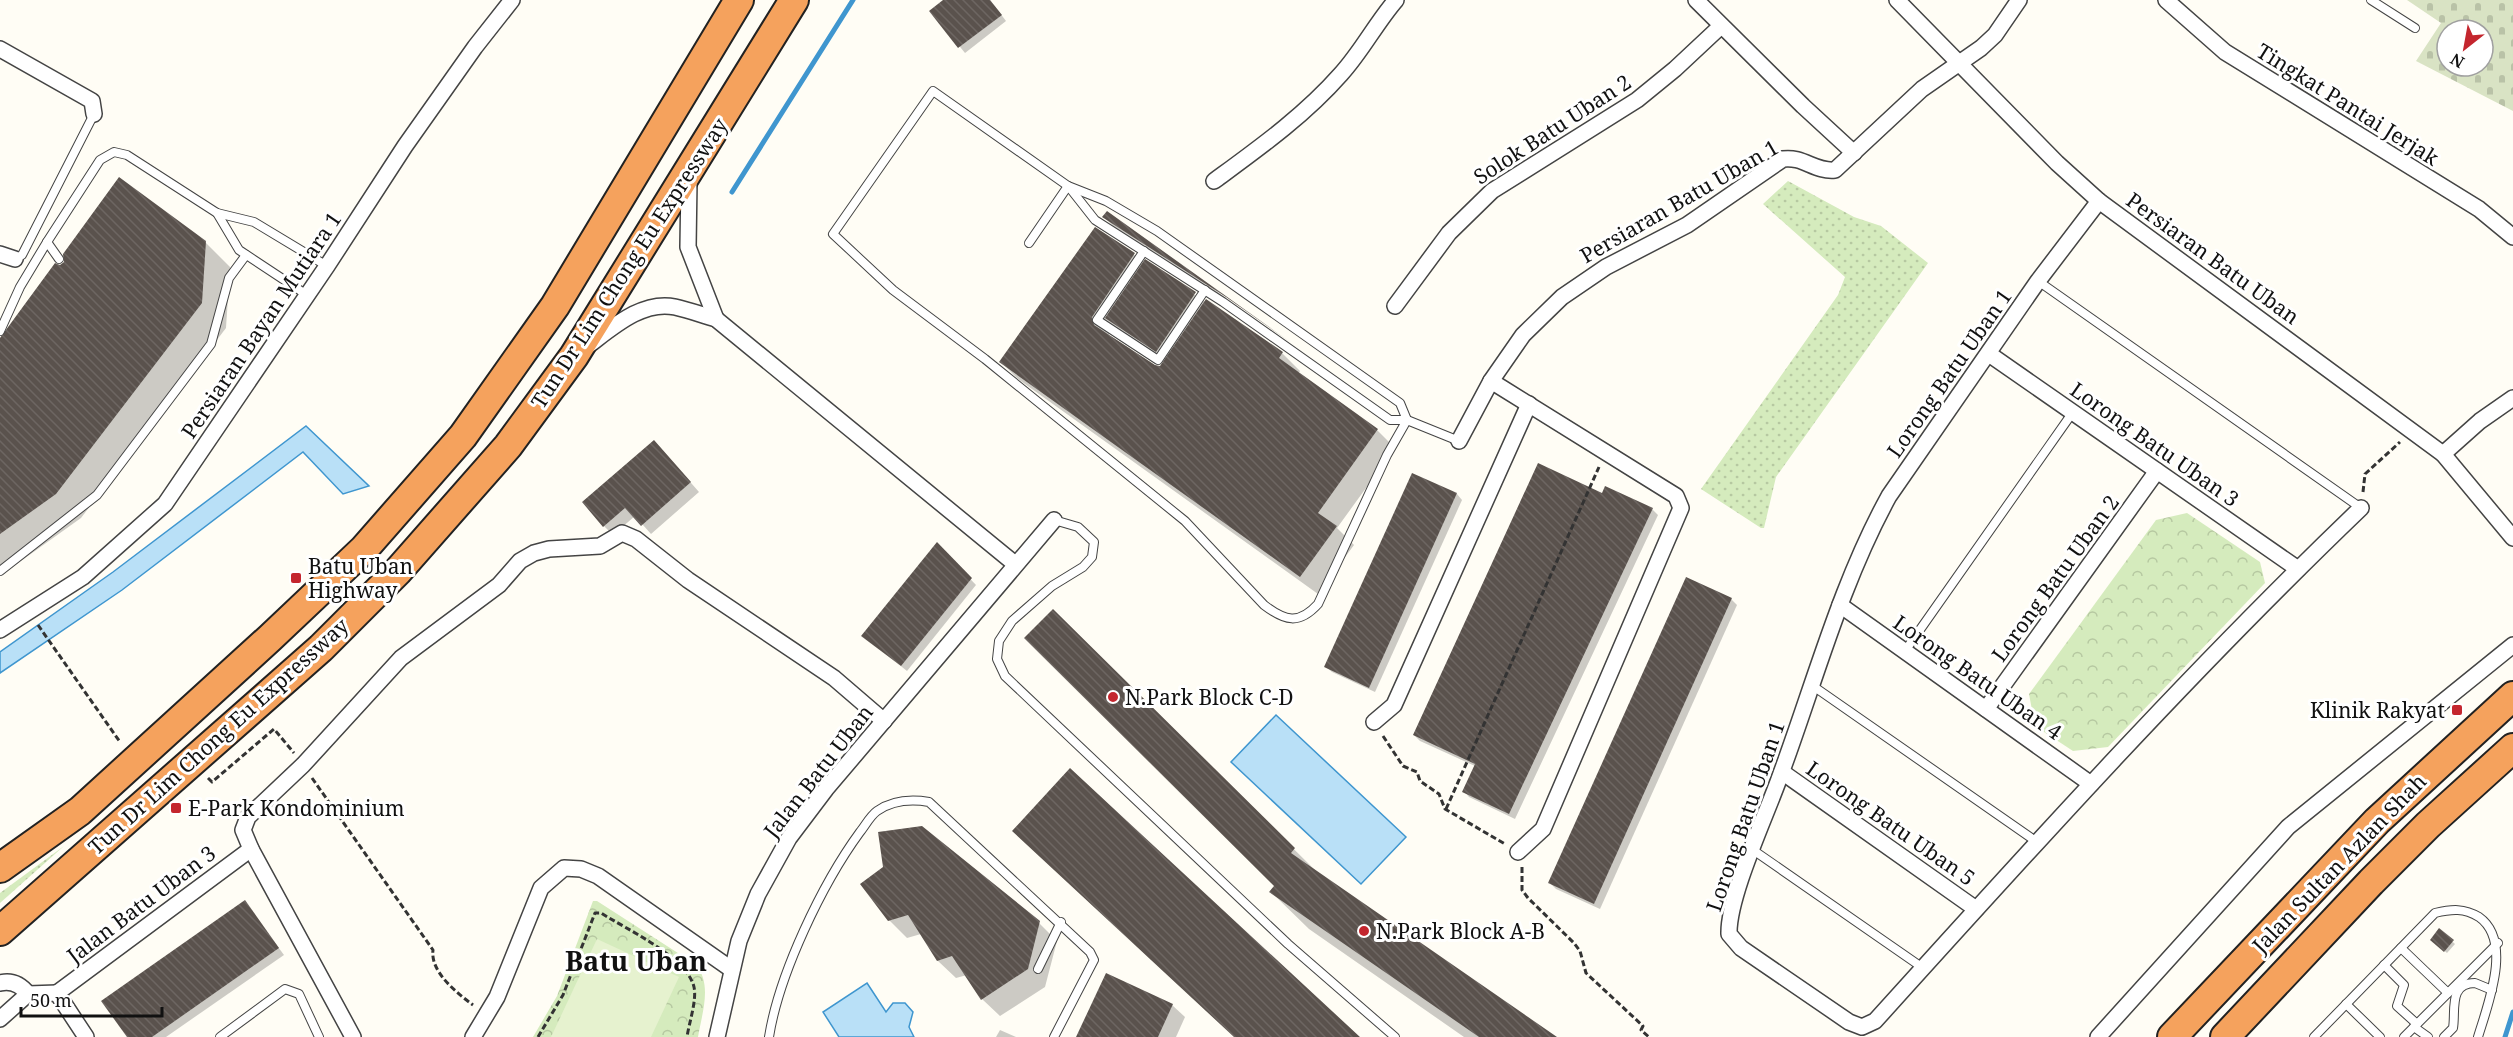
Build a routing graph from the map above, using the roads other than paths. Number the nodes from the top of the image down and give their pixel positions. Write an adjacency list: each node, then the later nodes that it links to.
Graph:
1 (512, 0): 29 (street, Persiaran Bayan Mutiara 1)
2 (739, 0): 68 (highway, Tun Dr Lim Chong Eu Expressway)
3 (794, 0): 16 (highway, Tun Dr Lim Chong Eu Expressway)
4 (1396, 0): 17 (street)
5 (1696, 0): 10 (street)
6 (1897, 0): 13 (street, Persiaran Batu Uban)
7 (2019, 0): 13 (street, Persiaran Batu Uban 1)
8 (2166, 0): 21 (street, Tingkat Pantai Jerjak)
9 (2371, 0): 11 (lane)
10 (1721, 26): 15 (street); 33 (street, Solok Batu Uban 2)
11 (2415, 28)
12 (0, 49): 14 (street)
13 (1958, 63): 15 (street, Persiaran Batu Uban 1); 19 (street, Persiaran Batu Uban)
14 (94, 114): 27 (lane)
15 (1854, 153): 38 (street, Persiaran Batu Uban 1)
16 (690, 171): 34 (street); 37 (highway, Tun Dr Lim Chong Eu Expressway)
17 (1214, 181)
18 (1068, 186): 23 (lane); 24 (lane); 42 (lane); 42 (lane)
19 (2099, 201): 30 (street, Lorong Batu Uban 1); 44 (street, Persiaran Batu Uban)
20 (217, 213): 22 (lane); 26 (lane); 29 (lane)
21 (2513, 237)
22 (47, 242): 28 (lane); 35 (lane)
23 (1029, 243)
24 (1144, 251): 31 (lane); 31 (lane)
25 (0, 254): 27 (street)
26 (246, 255): 32 (lane); 51 (lane)
27 (15, 259)
28 (59, 259)
29 (327, 266): 32 (street, Persiaran Bayan Mutiara 1)
30 (2038, 281): 36 (street, Lorong Batu Uban 1); 46 (lane)
31 (1205, 290): 42 (lane)
32 (307, 295): 53 (street, Persiaran Bayan Mutiara 1)
33 (1395, 306)
34 (716, 319): 37 (street); 49 (street)
35 (0, 331)
36 (1989, 354): 41 (street, Lorong Batu Uban 3); 52 (street, Lorong Batu Uban 1)
37 (574, 356): 71 (highway, Tun Dr Lim Chong Eu Expressway)
38 (1491, 381): 40 (street); 43 (street, Persiaran Batu Uban 1)
39 (2513, 398): 44 (street)
40 (1529, 404): 60 (street); 67 (street)
41 (2073, 412): 45 (street, Lorong Batu Uban 3); 55 (lane)
42 (1407, 420): 43 (lane)
43 (1459, 441)
44 (2444, 454): 48 (street, Persiaran Batu Uban)
45 (2157, 471): 50 (street, Lorong Batu Uban 3); 58 (street, Lorong Batu Uban 2)
46 (2361, 508): 50 (street, Lorong Batu Uban 1)
47 (1054, 520): 49 (street, Jalan Batu Uban); 95 (lane)
48 (2513, 538)
49 (1015, 564): 59 (street, Jalan Batu Uban)
50 (2298, 568): 63 (street, Lorong Batu Uban 1)
51 (0, 571)
52 (1840, 605): 55 (street, Lorong Batu Uban 4); 56 (street, Lorong Batu Uban 1)
53 (0, 630)
54 (2513, 645): 96 (street)
55 (1905, 651): 58 (street, Lorong Batu Uban 4)
56 (1813, 686): 62 (street, Lorong Batu Uban 1); 64 (lane)
57 (2513, 696): 97 (highway, Jalan Sultan Azlan Shah)
58 (1986, 709): 63 (street, Lorong Batu Uban 4)
59 (884, 721): 65 (street); 76 (street, Jalan Batu Uban)
60 (1374, 722)
61 (2510, 758): 98 (highway, Jalan Sultan Azlan Shah)
62 (1782, 772): 66 (street, Lorong Batu Uban 1); 69 (street, Lorong Batu Uban 5)
63 (2091, 784): 64 (street, Lorong Batu Uban 1)
64 (2037, 842): 69 (street, Lorong Batu Uban 1)
65 (251, 849): 80 (street, Jalan Batu Uban 3); 90 (street)
66 (1753, 850): 75 (lane); 75 (street, Lorong Batu Uban 1)
67 (1518, 852)
68 (0, 868)
69 (1976, 909): 75 (street, Lorong Batu Uban 1)
70 (1061, 922): 77 (lane); 93 (lane); 94 (lane)
71 (0, 931)
72 (2498, 943): 73 (lane); 79 (lane); 81 (lane)
73 (2401, 948): 74 (lane); 81 (lane)
74 (2384, 965): 83 (lane); 85 (lane)
75 (1923, 968)
76 (731, 969): 91 (street); 92 (street, Jalan Batu Uban)
77 (1038, 969)
78 (0, 983): 82 (street)
79 (2492, 990): 103 (lane); 104 (lane)
80 (57, 993): 82 (street); 87 (street)
81 (2448, 993): 85 (lane)
82 (28, 994): 84 (street)
83 (2346, 1004): 86 (lane); 100 (lane)
84 (0, 1019)
85 (2416, 1025): 101 (lane); 102 (lane)
86 (2317, 1034): 99 (lane)
87 (86, 1037)
88 (220, 1037): 89 (lane)
89 (319, 1037)
90 (353, 1037)
91 (473, 1037)
92 (717, 1037)
93 (769, 1037)
94 (1054, 1037)
95 (1395, 1037)
96 (2098, 1037)
97 (2172, 1037)
98 (2224, 1037)
99 (2327, 1037)
100 (2380, 1037)
101 (2404, 1037)
102 (2428, 1037)
103 (2444, 1037)
104 (2478, 1037)

